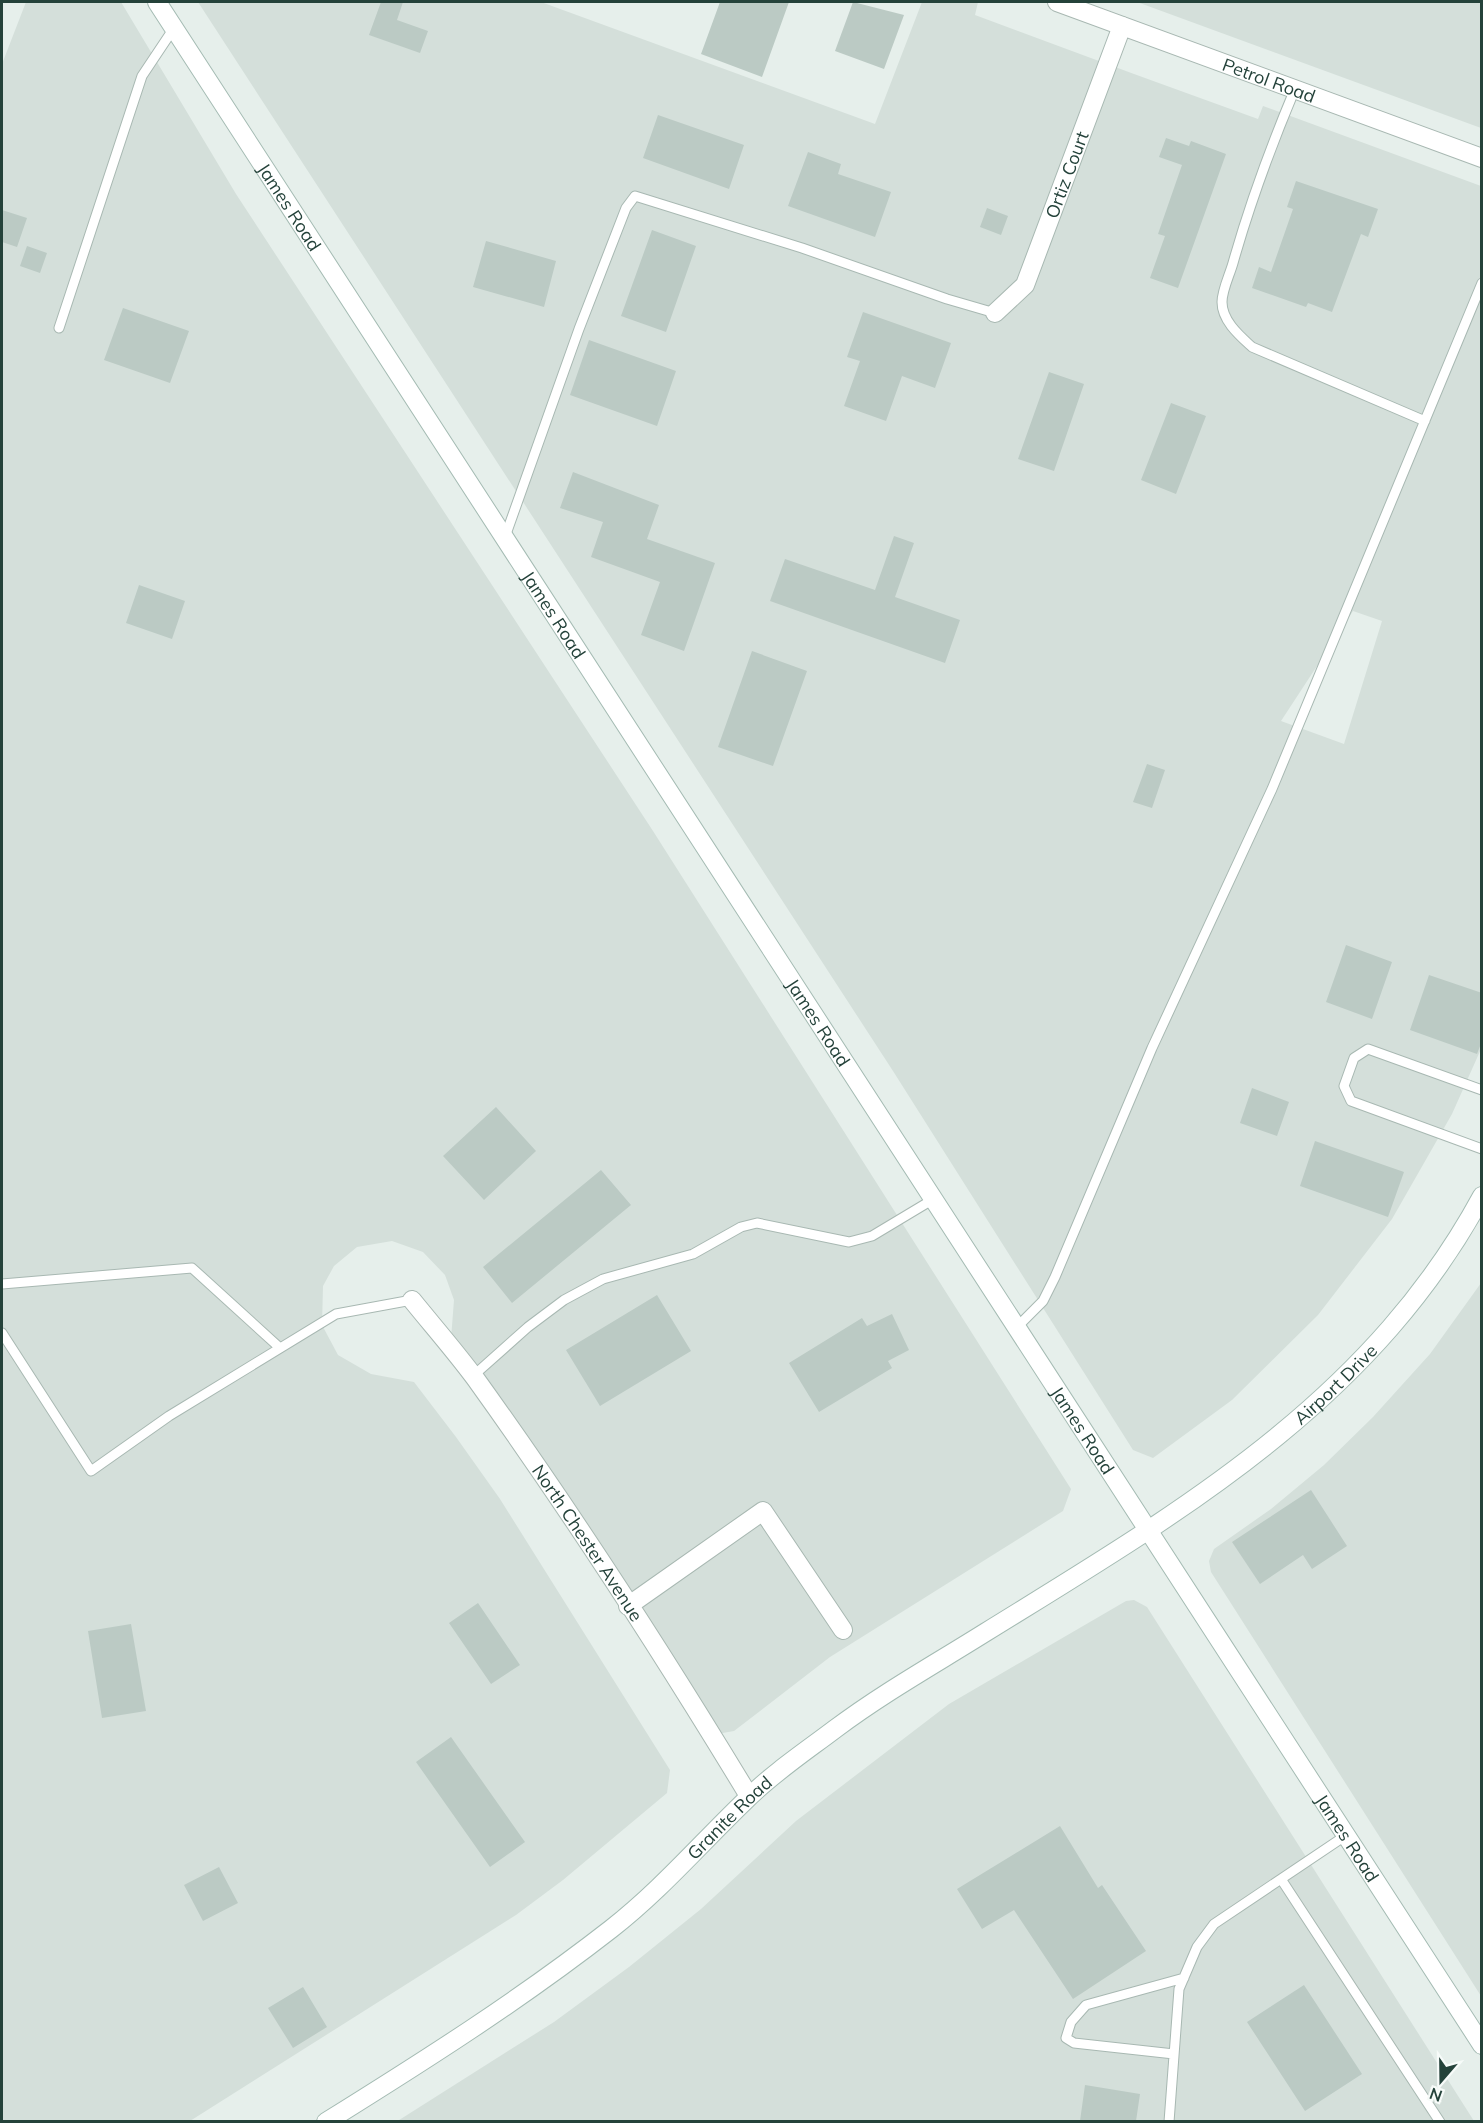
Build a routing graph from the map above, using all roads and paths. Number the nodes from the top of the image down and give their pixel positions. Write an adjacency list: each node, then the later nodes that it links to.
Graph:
1 (157, 2): 4 (main road, James Road)
2 (1057, 2): 3 (main road, Petrol Road)
3 (1122, 26): 5 (main road, Petrol Road); 8 (main road, Ortiz Court)
4 (174, 28): 9 (lane); 11 (main road, James Road)
5 (1295, 89): 6 (main road, Petrol Road); 10 (lane)
6 (1482, 158)
7 (1482, 283): 10 (lane)
8 (995, 313): 11 (lane)
9 (59, 328)
10 (1425, 421): 18 (lane)
11 (504, 539): 15 (main road, James Road)
12 (1482, 1090): 13 (lane)
13 (1482, 1149)
14 (1482, 1196): 22 (main road, Airport Drive)
15 (932, 1200): 18 (main road, James Road); 21 (lane)
16 (2, 1284): 20 (lane)
17 (412, 1300): 20 (lane); 21 (main road, North Chester Avenue)
18 (1015, 1329): 22 (main road, James Road)
19 (2, 1333): 20 (lane)
20 (280, 1348)
21 (473, 1376): 23 (main road, North Chester Avenue)
22 (1147, 1531): 25 (main road, Granite Road); 26 (main road, James Road)
23 (628, 1606): 24 (main road); 25 (main road, North Chester Avenue)
24 (843, 1630)
25 (749, 1796): 31 (main road, Granite Road)
26 (1345, 1836): 27 (lane); 29 (main road, James Road)
27 (1281, 1879): 28 (lane); 33 (lane)
28 (1184, 1978): 30 (lane); 30 (lane)
29 (1482, 2045)
30 (1174, 2054): 32 (lane)
31 (326, 2121)
32 (1169, 2121)
33 (1440, 2121)

